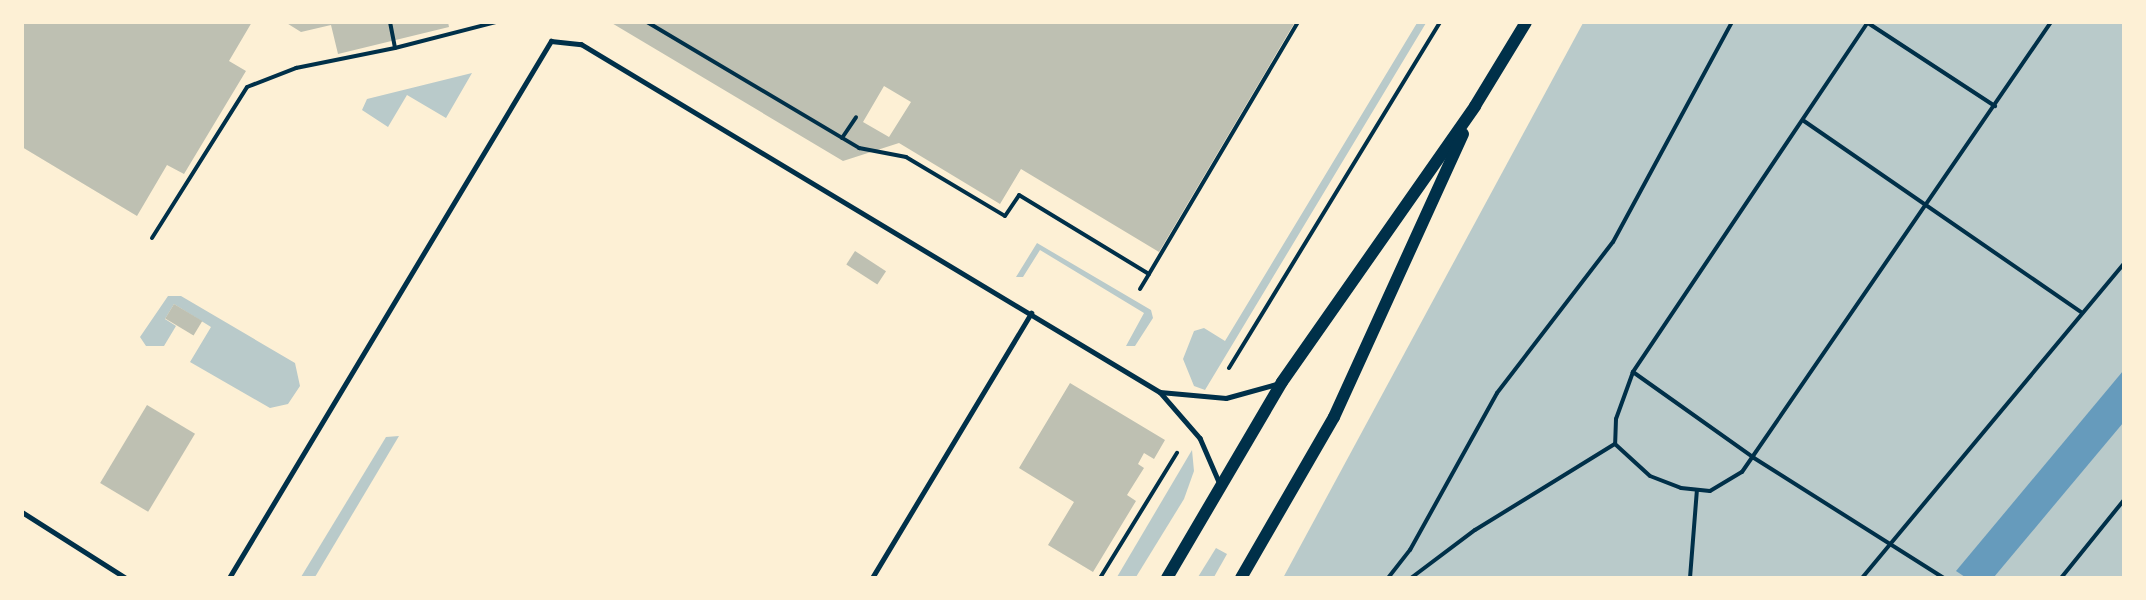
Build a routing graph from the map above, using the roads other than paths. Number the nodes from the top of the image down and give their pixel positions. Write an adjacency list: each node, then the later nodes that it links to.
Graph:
1 (1526, 22): 2 (main road)
2 (1475, 106): 4 (main road); 12 (main road)
3 (1031, 313): 5 (lane); 9 (lane); 10 (lane)
4 (1282, 382): 5 (lane); 6 (main road)
5 (1160, 392): 6 (lane)
6 (1222, 488): 11 (main road)
7 (22, 512): 8 (lane)
8 (126, 578)
9 (229, 578)
10 (872, 578)
11 (1167, 578)
12 (1241, 578)

